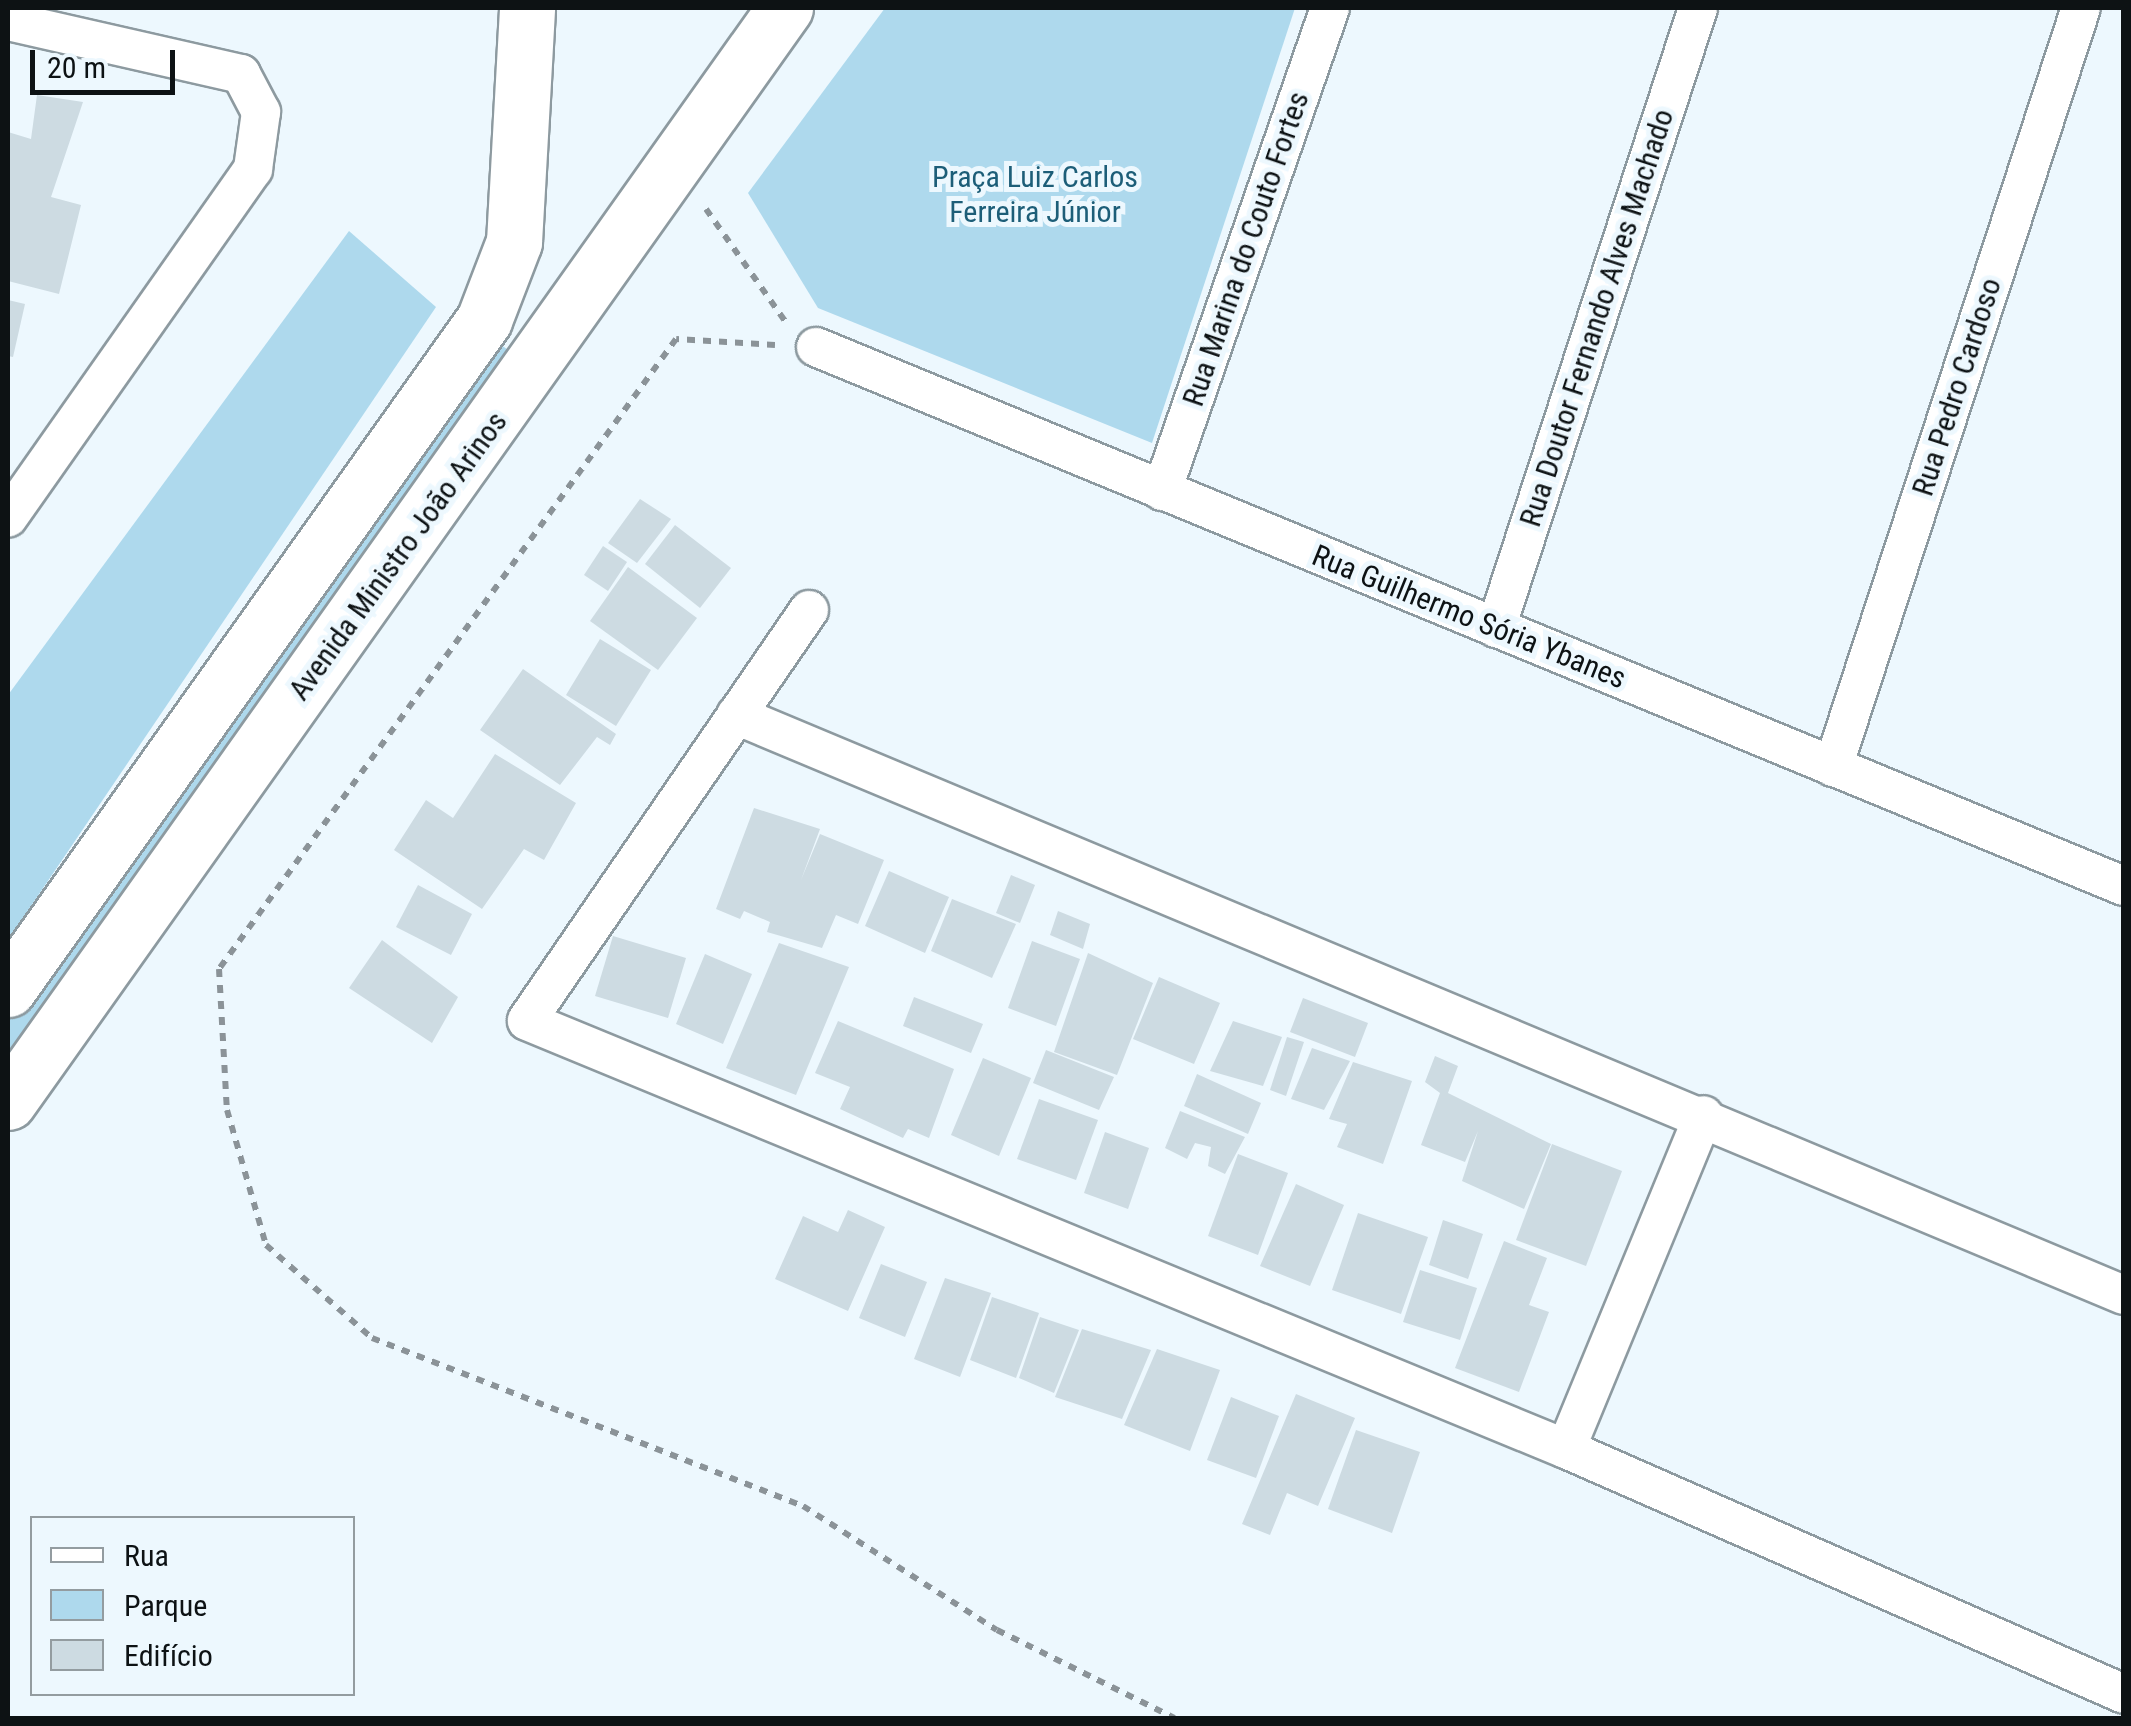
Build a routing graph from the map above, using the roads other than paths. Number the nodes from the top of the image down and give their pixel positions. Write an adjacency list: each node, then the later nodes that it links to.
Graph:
1 (527, 8): 15 (highway)
2 (785, 8): 16 (highway, Avenida Ministro João Arinos)
3 (1330, 8): 8 (street, Rua Marina do Couto Fortes)
4 (1698, 8): 11 (street, Rua Doutor Fernando Alves Machado)
5 (2081, 8): 13 (street, Rua Pedro Cardoso)
6 (8, 21): 9 (street)
7 (816, 348): 8 (street, Rua Guilhermo Sória Ybanes)
8 (1162, 490): 11 (street, Rua Guilhermo Sória Ybanes)
9 (8, 517)
10 (809, 610): 12 (street)
11 (1496, 628): 13 (street, Rua Guilhermo Sória Ybanes)
12 (736, 716): 17 (street); 19 (street)
13 (1833, 766): 14 (street, Rua Guilhermo Sória Ybanes)
14 (2124, 886)
15 (8, 988)
16 (8, 1102)
17 (1704, 1115): 18 (street); 19 (street)
18 (2124, 1295)
19 (1566, 1449): 20 (street)
20 (2124, 1694)

